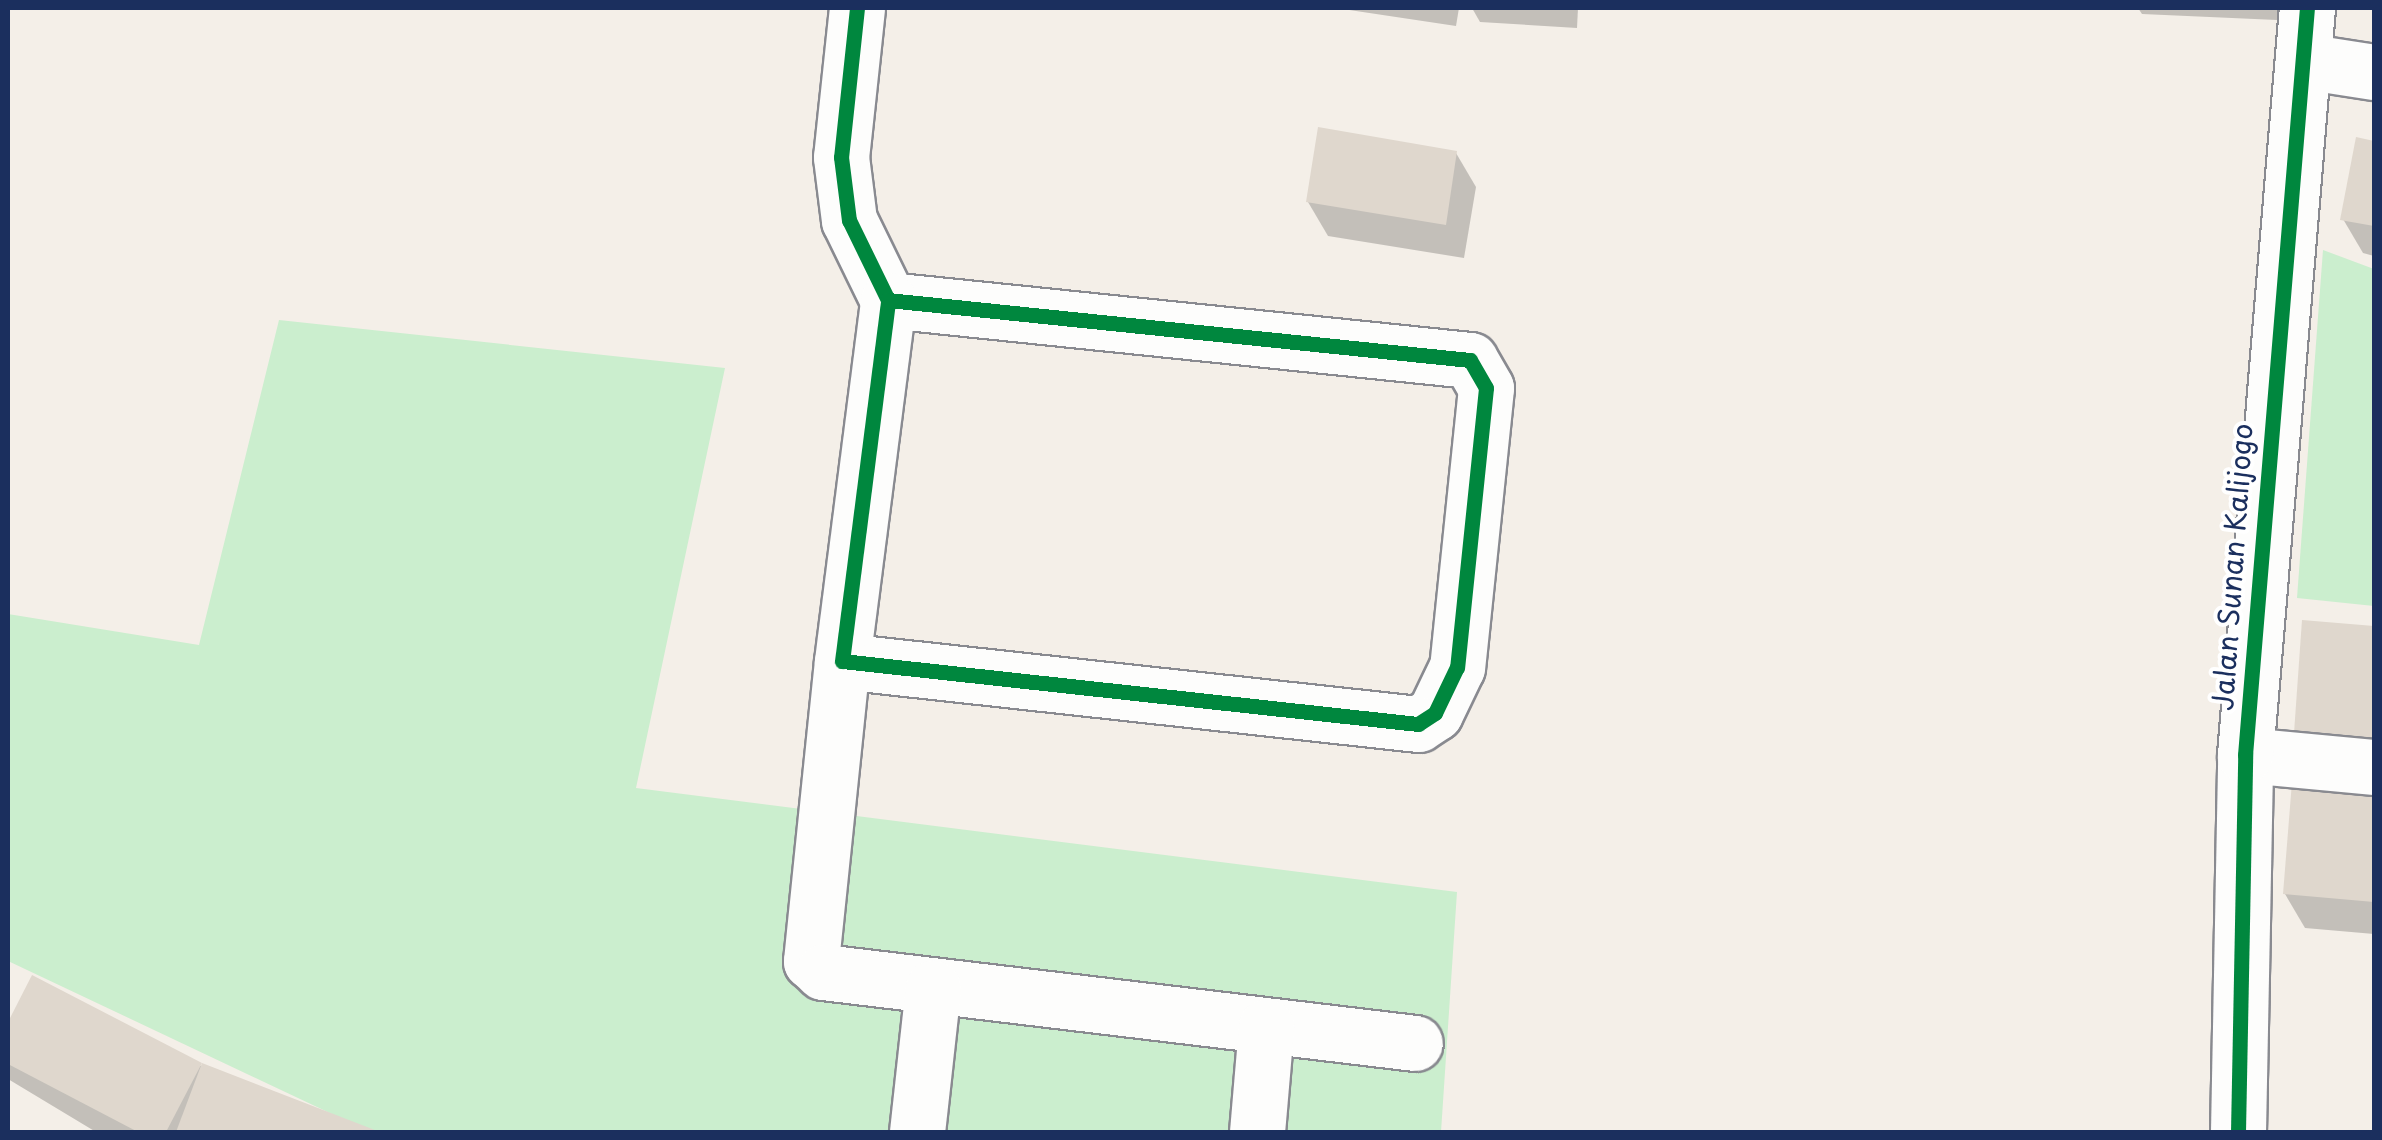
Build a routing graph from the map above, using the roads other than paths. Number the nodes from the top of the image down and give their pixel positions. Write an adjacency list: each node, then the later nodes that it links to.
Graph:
1 (857, 8): 4 (street)
2 (2305, 34): 3 (street); 6 (street, Jalan Sunan Kalijogo)
3 (2374, 72)
4 (888, 300): 5 (street); 5 (street)
5 (842, 661): 8 (street)
6 (2245, 755): 7 (street); 13 (street, Jalan Sunan Kalijogo)
7 (2374, 766)
8 (933, 988): 9 (street); 11 (street)
9 (1266, 1026): 10 (street); 12 (street)
10 (1414, 1043)
11 (918, 1132)
12 (1256, 1132)
13 (2238, 1132)

